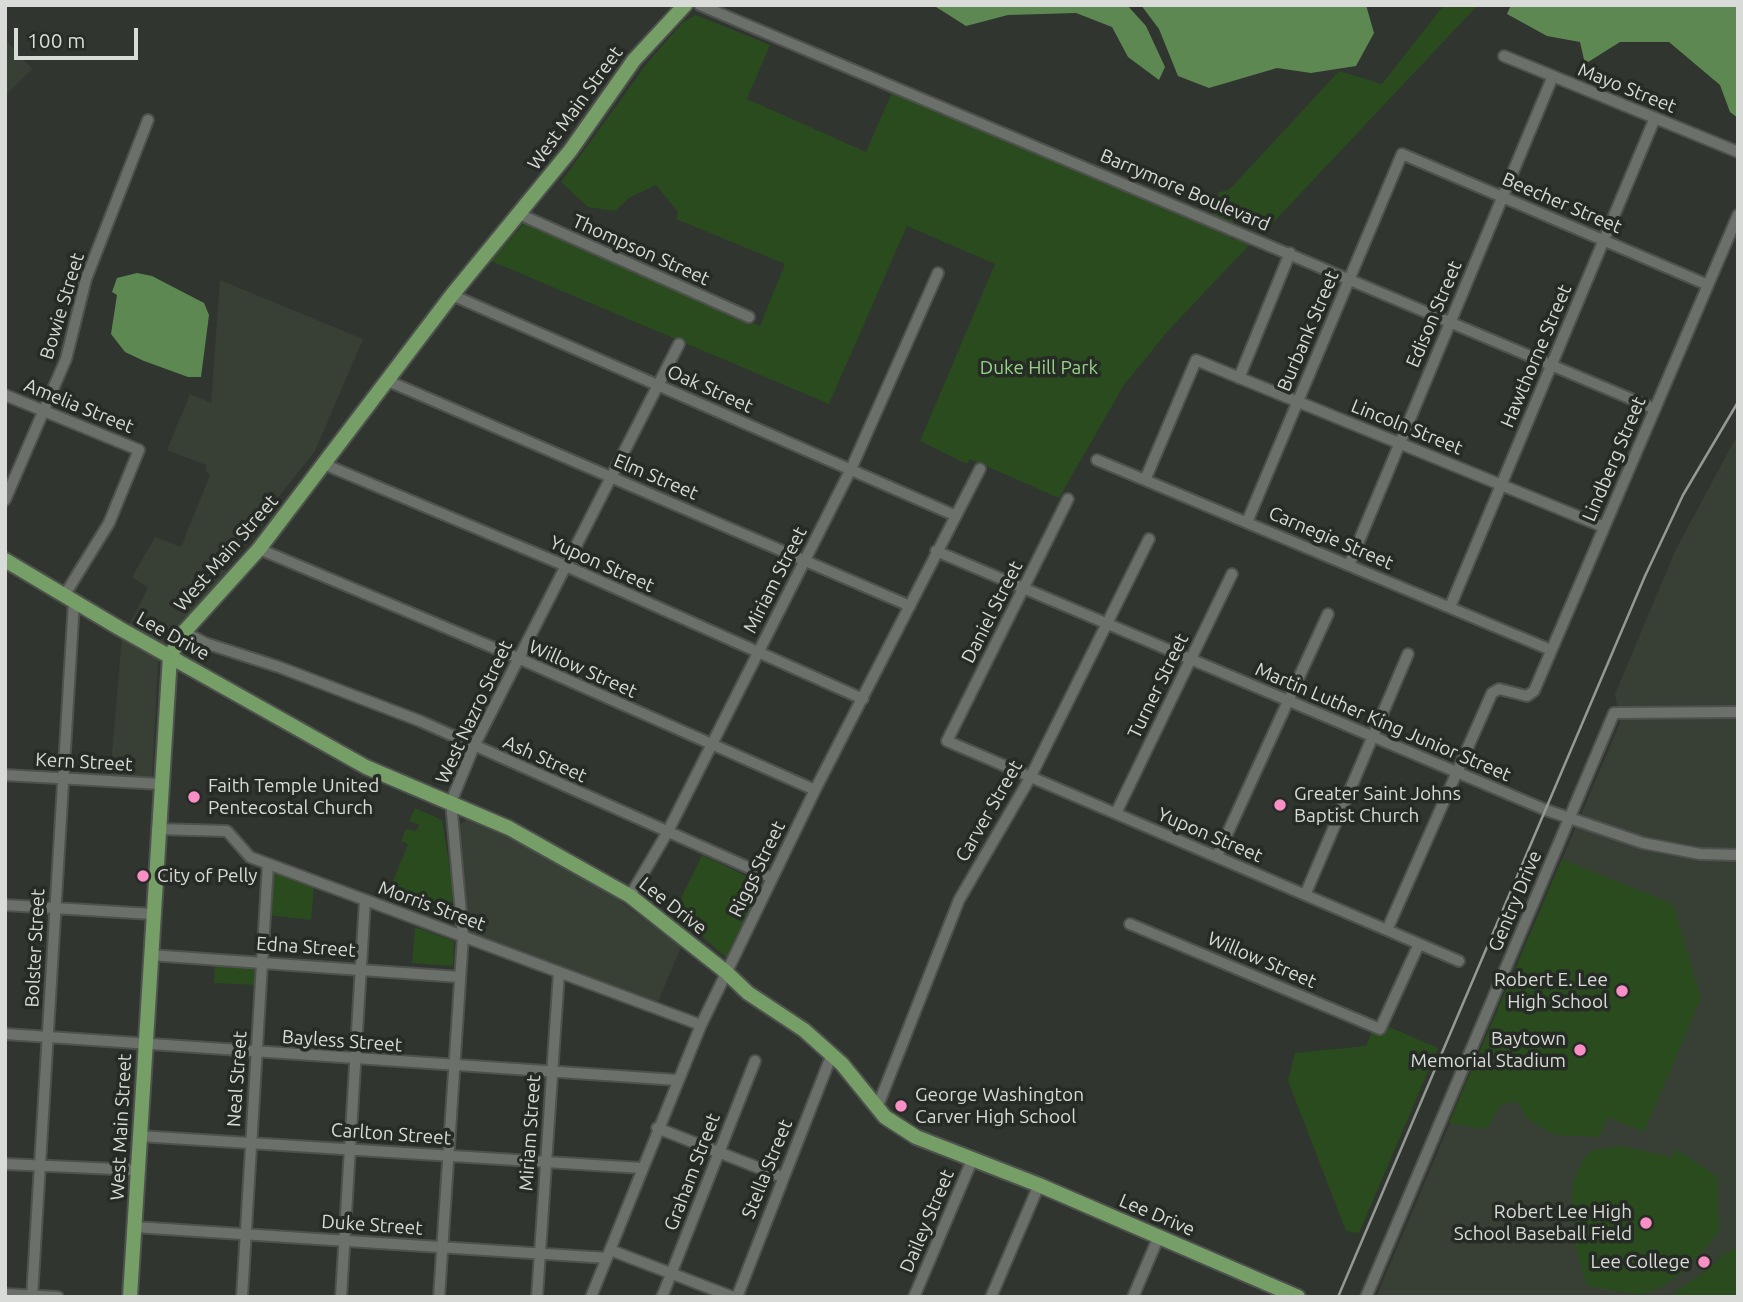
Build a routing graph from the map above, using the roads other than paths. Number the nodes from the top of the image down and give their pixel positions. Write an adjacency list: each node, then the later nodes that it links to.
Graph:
1 (685, 5): 10 (main road, West Main Street)
2 (700, 5): 13 (street, Barrymore Boulevard)
3 (1504, 56): 4 (street, Mayo Street)
4 (1553, 76): 5 (street, Mayo Street); 9 (street, Edison Street)
5 (1655, 118): 7 (street, Mayo Street); 12 (street, Hawthorne Street)
6 (148, 120): 28 (street, Bowie Street)
7 (1738, 152)
8 (1402, 154): 9 (street, Beecher Street); 15 (street, Burbank Street)
9 (1502, 197): 12 (street, Beecher Street); 19 (street, Edison Street)
10 (519, 214): 17 (main road, West Main Street); 18 (street, Thompson Street)
11 (1738, 215): 16 (street, Lindberg Street)
12 (1604, 240): 16 (street, Beecher Street); 21 (street, Hawthorne Street)
13 (1290, 253): 15 (street, Barrymore Boulevard); 22 (street)
14 (937, 273): 33 (street, Miriam Street)
15 (1350, 278): 19 (street, Barrymore Boulevard); 26 (street, Burbank Street)
16 (1708, 285): 27 (street, Lindberg Street)
17 (452, 295): 23 (main road, West Main Street); 24 (street, Oak Street)
18 (749, 317)
19 (1450, 322): 21 (street, Barrymore Boulevard); 29 (street, Edison Street)
20 (679, 344): 24 (street, West Nazro Street)
21 (1552, 365): 27 (street, Barrymore Boulevard); 37 (street, Hawthorne Street)
22 (1239, 377): 26 (street, Lincoln Street); 36 (street, Lincoln Street)
23 (388, 381): 32 (main road, West Main Street); 35 (street, Elm Street)
24 (660, 385): 33 (street, Oak Street); 35 (street, West Nazro Street)
25 (5, 395): 28 (street, Amelia Street)
26 (1297, 401): 29 (street, Lincoln Street); 41 (street, Burbank Street)
27 (1655, 409): 42 (street, Lindberg Street)
28 (44, 411): 30 (street, Amelia Street); 39 (street, Bowie Street)
29 (1399, 443): 37 (street, Lincoln Street); 48 (street, Edison Street)
30 (139, 450): 52 (street, Bolster Street)
31 (1097, 460): 36 (street, Carnegie Street)
32 (326, 465): 44 (main road, West Main Street); 49 (street, Yupon Street)
33 (851, 469): 40 (street, Oak Street); 47 (street, Miriam Street)
34 (981, 469): 40 (street, Riggs Street)
35 (610, 477): 47 (street, Elm Street); 49 (street, West Nazro Street)
36 (1145, 480): 41 (street, Carnegie Street)
37 (1501, 485): 42 (street, Lincoln Street); 54 (street, Hawthorne Street)
38 (1068, 499): 51 (street, Daniel Street)
39 (5, 500)
40 (954, 515): 45 (street, Riggs Street)
41 (1247, 522): 48 (street, Carnegie Street)
42 (1604, 527): 58 (street, Lindberg Street)
43 (1149, 539): 56 (street, Carver Street)
44 (259, 549): 57 (main road, West Main Street); 62 (street, Willow Street)
45 (936, 551): 51 (street, Martin Luther King Junior Street); 53 (street, Riggs Street)
46 (5, 560): 52 (main road, Lee Drive)
47 (804, 561): 53 (street, Elm Street); 59 (street, Miriam Street)
48 (1349, 565): 54 (street, Carnegie Street)
49 (566, 566): 59 (street, Yupon Street); 62 (street, West Nazro Street)
50 (1232, 574): 63 (street, Turner Street)
51 (1023, 589): 56 (street, Martin Luther King Junior Street); 68 (street, Daniel Street)
52 (69, 599): 61 (main road, Lee Drive); 73 (street, Bolster Street)
53 (910, 606): 64 (street, Riggs Street)
54 (1450, 607): 58 (street, Carnegie Street)
55 (1328, 614): 65 (street)
56 (1106, 624): 63 (street, Martin Luther King Junior Street); 74 (street, Carver Street)
57 (184, 632): 61 (main road, West Main Street); 69 (street, Ash Street)
58 (1551, 650): 71 (street, Lindberg Street)
59 (758, 651): 64 (street, Yupon Street); 70 (street, Miriam Street)
60 (1408, 654): 67 (street)
61 (170, 656): 75 (main road, West Main Street); 77 (main road, Lee Drive)
62 (518, 659): 69 (street, West Nazro Street); 70 (street, Willow Street)
63 (1191, 659): 65 (street, Martin Luther King Junior Street); 78 (street, Turner Street)
64 (863, 699): 76 (street, Riggs Street)
65 (1290, 701): 67 (street, Martin Luther King Junior Street); 83 (street)
66 (1738, 712): 79 (street, Gentry Drive)
67 (1373, 736): 71 (street, Martin Luther King Junior Street); 86 (street)
68 (947, 741): 74 (street, Yupon Street)
69 (474, 746): 77 (street, West Nazro Street); 81 (street, Ash Street)
70 (712, 746): 76 (street, Willow Street); 81 (street, Miriam Street)
71 (1456, 772): 79 (street, Martin Luther King Junior Street); 93 (street)
72 (5, 775): 73 (street, Kern Street)
73 (62, 778): 75 (street, Kern Street); 90 (street, Bolster Street)
74 (1030, 778): 78 (street, Yupon Street); 114 (street, Carver Street)
75 (160, 784): 80 (main road, West Main Street)
76 (815, 790): 85 (street, Riggs Street)
77 (451, 802): 87 (main road, Lee Drive); 94 (street, West Nazro Street)
78 (1116, 813): 83 (street, Yupon Street)
79 (1569, 819): 82 (street, Martin Luther King Junior Street); 152 (street, Gentry Drive)
80 (157, 829): 84 (street, Morris Street); 91 (main road, West Main Street)
81 (667, 833): 85 (street, Ash Street); 87 (street, Miriam Street)
82 (1738, 855)
83 (1217, 856): 86 (street, Yupon Street)
84 (268, 864): 88 (street, Morris Street); 98 (street, Neal Street)
85 (772, 878): 101 (street, Riggs Street)
86 (1304, 895): 93 (street, Yupon Street)
87 (630, 896): 101 (main road, Lee Drive)
88 (365, 900): 94 (street, Morris Street); 99 (street)
89 (5, 905): 90 (street)
90 (55, 908): 91 (street); 105 (street, Bolster Street)
91 (152, 914): 96 (main road, West Main Street)
92 (1130, 924): 95 (street, Willow Street)
93 (1387, 930): 95 (street, Yupon Street)
94 (463, 936): 100 (street, Morris Street); 102 (street, West Nazro Street)
95 (1419, 944): 97 (street, Yupon Street)
96 (150, 955): 98 (street, Edna Street); 106 (main road, West Main Street)
97 (1459, 961)
98 (261, 962): 99 (street, Edna Street); 107 (street, Neal Street)
99 (360, 968): 102 (street, Edna Street); 109 (street)
100 (559, 972): 103 (street, Morris Street); 112 (street, Miriam Street)
101 (726, 972): 103 (street, Riggs Street); 108 (main road, Lee Drive)
102 (460, 977): 111 (street, West Nazro Street)
103 (701, 1025): 113 (street, Riggs Street)
104 (5, 1034): 105 (street, Bayless Street)
105 (47, 1035): 106 (street, Bayless Street); 124 (street, Bolster Street)
106 (145, 1042): 107 (street, Bayless Street); 116 (main road, West Main Street)
107 (257, 1053): 109 (street, Bayless Street); 117 (street, Neal Street)
108 (832, 1054): 114 (main road, Lee Drive); 127 (street, Stella Street)
109 (355, 1058): 111 (street, Bayless Street); 118 (street)
110 (755, 1061): 119 (street, Graham Street)
111 (453, 1064): 112 (street, Bayless Street); 120 (street, West Nazro Street)
112 (552, 1071): 113 (street, Bayless Street); 122 (street, Miriam Street)
113 (677, 1080): 115 (street, Riggs Street)
114 (877, 1108): 121 (main road, Lee Drive)
115 (657, 1128): 119 (street); 125 (street, Riggs Street)
116 (139, 1136): 117 (street, Carlton Street); 126 (main road, West Main Street)
117 (250, 1143): 118 (street, Carlton Street); 130 (street, Neal Street)
118 (349, 1149): 120 (street, Carlton Street); 132 (street)
119 (718, 1150): 127 (street); 136 (street, Graham Street)
120 (446, 1155): 122 (street, Carlton Street); 133 (street, West Nazro Street)
121 (973, 1158): 128 (main road, Lee Drive); 148 (street, Dailey Street)
122 (546, 1162): 125 (street, Carlton Street); 134 (street, Miriam Street)
123 (5, 1164): 124 (street)
124 (39, 1165): 126 (street); 138 (street, Bolster Street)
125 (641, 1167): 135 (street, Riggs Street)
126 (138, 1170): 129 (main road, West Main Street)
127 (782, 1177): 147 (street, Stella Street)
128 (1039, 1185): 131 (main road, Lee Drive); 149 (street)
129 (135, 1227): 130 (street, Duke Street); 140 (main road, West Main Street)
130 (246, 1234): 132 (street, Duke Street); 141 (street, Neal Street)
131 (1159, 1236): 150 (street); 151 (main road, Lee Drive)
132 (344, 1241): 133 (street, Duke Street); 142 (street)
133 (441, 1247): 134 (street, Duke Street); 143 (street, West Nazro Street)
134 (540, 1254): 135 (street, Duke Street); 144 (street, Miriam Street)
135 (609, 1254): 136 (street, Duke Street); 145 (street, Riggs Street)
136 (671, 1274): 146 (street, Graham Street); 147 (street, Duke Street)
137 (5, 1294): 138 (street)
138 (32, 1296): 139 (street)
139 (58, 1297)
140 (130, 1297)
141 (242, 1297)
142 (341, 1297)
143 (439, 1297)
144 (537, 1297)
145 (591, 1297)
146 (662, 1297)
147 (735, 1297)
148 (914, 1297)
149 (991, 1297)
150 (1133, 1297)
151 (1298, 1297)
152 (1366, 1297)

